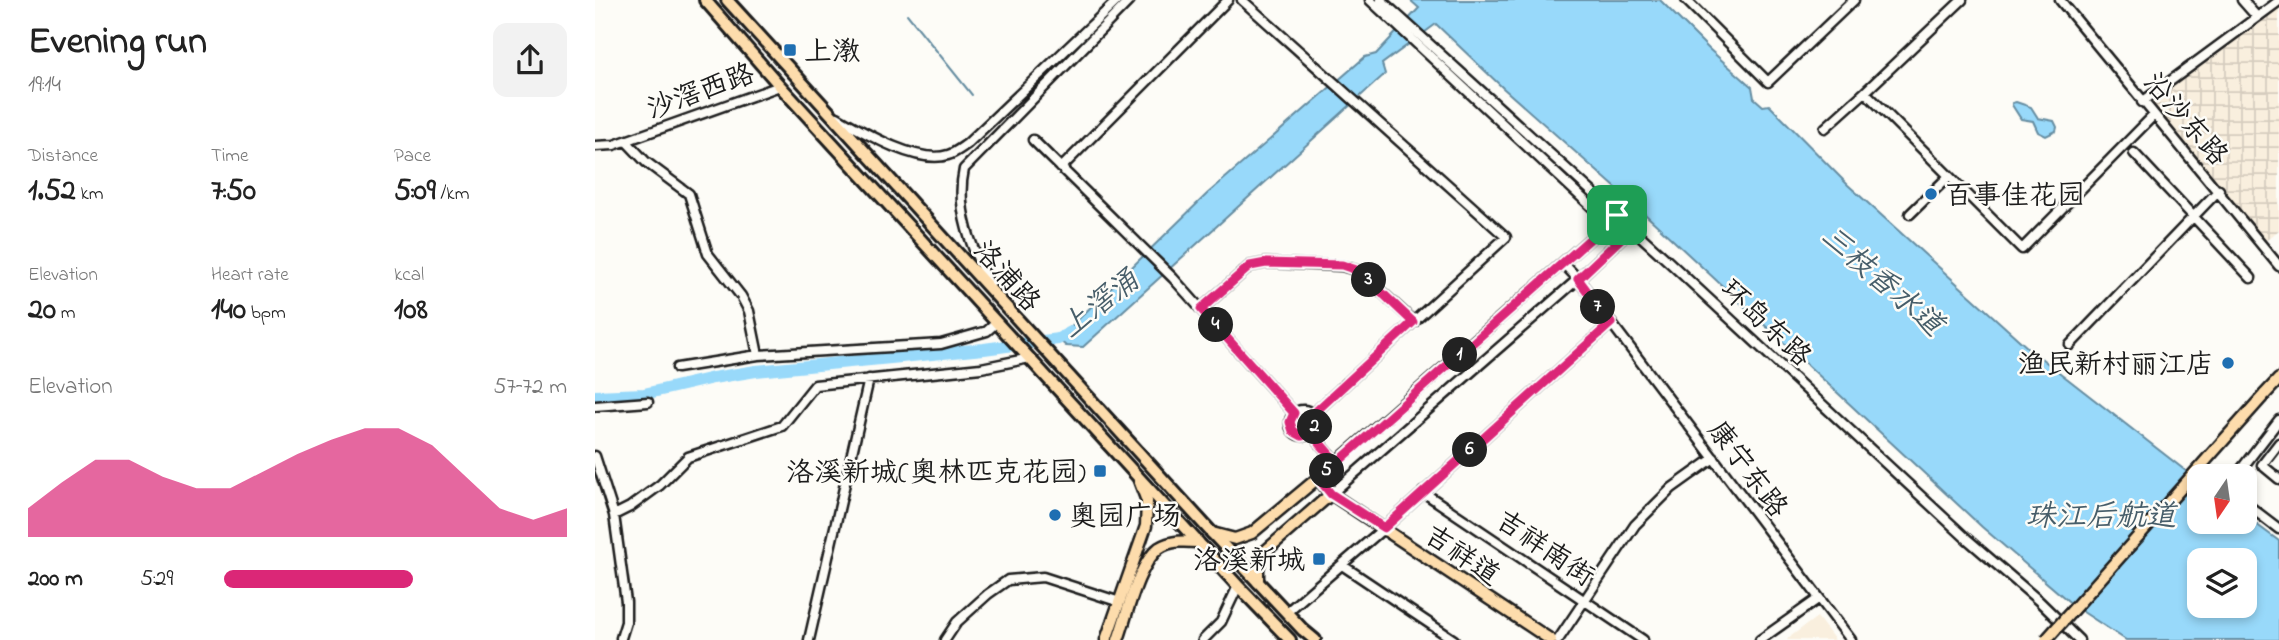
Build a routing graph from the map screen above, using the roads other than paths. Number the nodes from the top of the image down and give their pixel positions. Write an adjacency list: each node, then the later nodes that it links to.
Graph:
1 (704, 0): 18 (highway, 洛浦路)
2 (727, 0): 21 (highway, 洛浦路)
3 (1130, 0): 14 (street)
4 (1228, 0): 28 (street)
5 (1243, 0): 43 (street)
6 (1370, 0): 16 (street)
7 (1381, 0): 16 (street)
8 (1686, 0): 9 (street)
9 (1854, 0)
10 (1962, 0): 19 (street)
11 (2060, 0): 20 (street, 沿沙东路)
12 (2242, 0): 15 (street)
13 (2279, 1): 15 (street)
14 (1117, 5): 21 (street); 41 (street)
15 (2257, 17): 20 (street)
16 (1400, 22): 17 (street)
17 (1421, 41): 32 (street, 环岛东路); 34 (street)
18 (780, 86): 25 (street, 沙滘西路); 44 (highway, 洛浦路)
19 (1865, 92): 23 (street); 29 (street)
20 (2142, 102): 22 (street, 沿沙东路)
21 (827, 112): 41 (highway, 洛浦路)
22 (2154, 115): 29 (street); 30 (street, 沿沙东路)
23 (1825, 128)
24 (1033, 140): 28 (street)
25 (626, 141): 26 (street, 沙滘西路); 47 (street)
26 (595, 146)
27 (2134, 153): 33 (street)
28 (1061, 168): 42 (street)
29 (1948, 176): 31 (street)
30 (2219, 190): 33 (street); 38 (street, 沿沙东路)
31 (1910, 214)
32 (1617, 215): 34 (street); 35 (street, 环岛东路)
33 (2193, 217): 39 (street); 46 (street)
34 (1609, 222): 36 (street); 37 (street)
35 (1632, 228): 36 (street); 96 (street, 环岛东路)
36 (1623, 236): 40 (street)
37 (1563, 263): 40 (street, 康宁东路); 61 (street)
38 (2279, 266)
39 (2251, 278)
40 (1578, 279): 45 (street, 康宁东路); 67 (street)
41 (992, 291): 72 (highway, 洛浦路)
42 (1201, 309): 43 (street); 54 (street)
43 (1413, 322): 55 (street)
44 (996, 323): 47 (street); 48 (highway, 洛浦路)
45 (1611, 323): 60 (street, 康宁东路); 66 (street)
46 (2070, 345)
47 (758, 355): 49 (street)
48 (1030, 358): 50 (street); 63 (highway, 洛浦路)
49 (677, 368)
50 (869, 379): 69 (street); 82 (street)
51 (2279, 379): 95 (main road, bridge)
52 (649, 402): 53 (street)
53 (595, 406)
54 (1294, 413): 55 (street); 57 (street)
55 (1313, 414): 57 (street)
56 (2279, 420): 62 (street)
57 (1311, 433): 61 (street)
58 (2279, 443): 65 (street)
59 (595, 456): 69 (street)
60 (1714, 458): 77 (street, 康宁东路); 78 (street)
61 (1337, 463): 64 (street)
62 (2245, 464)
63 (1138, 476): 73 (highway, 洛浦路); 79 (main road)
64 (1318, 478): 67 (main road, 吉祥道); 72 (main road)
65 (2279, 479)
66 (1423, 492): 70 (street); 78 (street, 吉祥南街)
67 (1331, 494): 70 (main road, 吉祥道); 75 (main road)
68 (2257, 512): 71 (street)
69 (614, 514): 81 (street)
70 (1384, 528): 74 (street); 90 (main road, 吉祥道)
71 (2279, 529)
72 (1212, 533): 75 (highway, 洛浦路)
73 (1198, 542): 76 (highway, 洛浦路); 85 (main road)
74 (1342, 565): 80 (street); 89 (street)
75 (1258, 582): 80 (highway, 洛浦路)
76 (1238, 586): 86 (street); 87 (highway, 洛浦路)
77 (1818, 599): 93 (street); 94 (street, 康宁东路)
78 (1584, 600): 91 (street); 92 (street, 吉祥南街)
79 (1120, 603): 83 (street); 84 (main road)
80 (1287, 612): 88 (highway, 洛浦路)
81 (621, 638)
82 (809, 640)
83 (946, 640)
84 (1106, 640)
85 (1118, 640)
86 (1203, 640)
87 (1286, 640)
88 (1315, 640)
89 (1454, 640)
90 (1551, 640)
91 (1558, 640)
92 (1643, 640)
93 (1760, 640)
94 (1851, 640)
95 (2046, 640)
96 (2079, 640)

